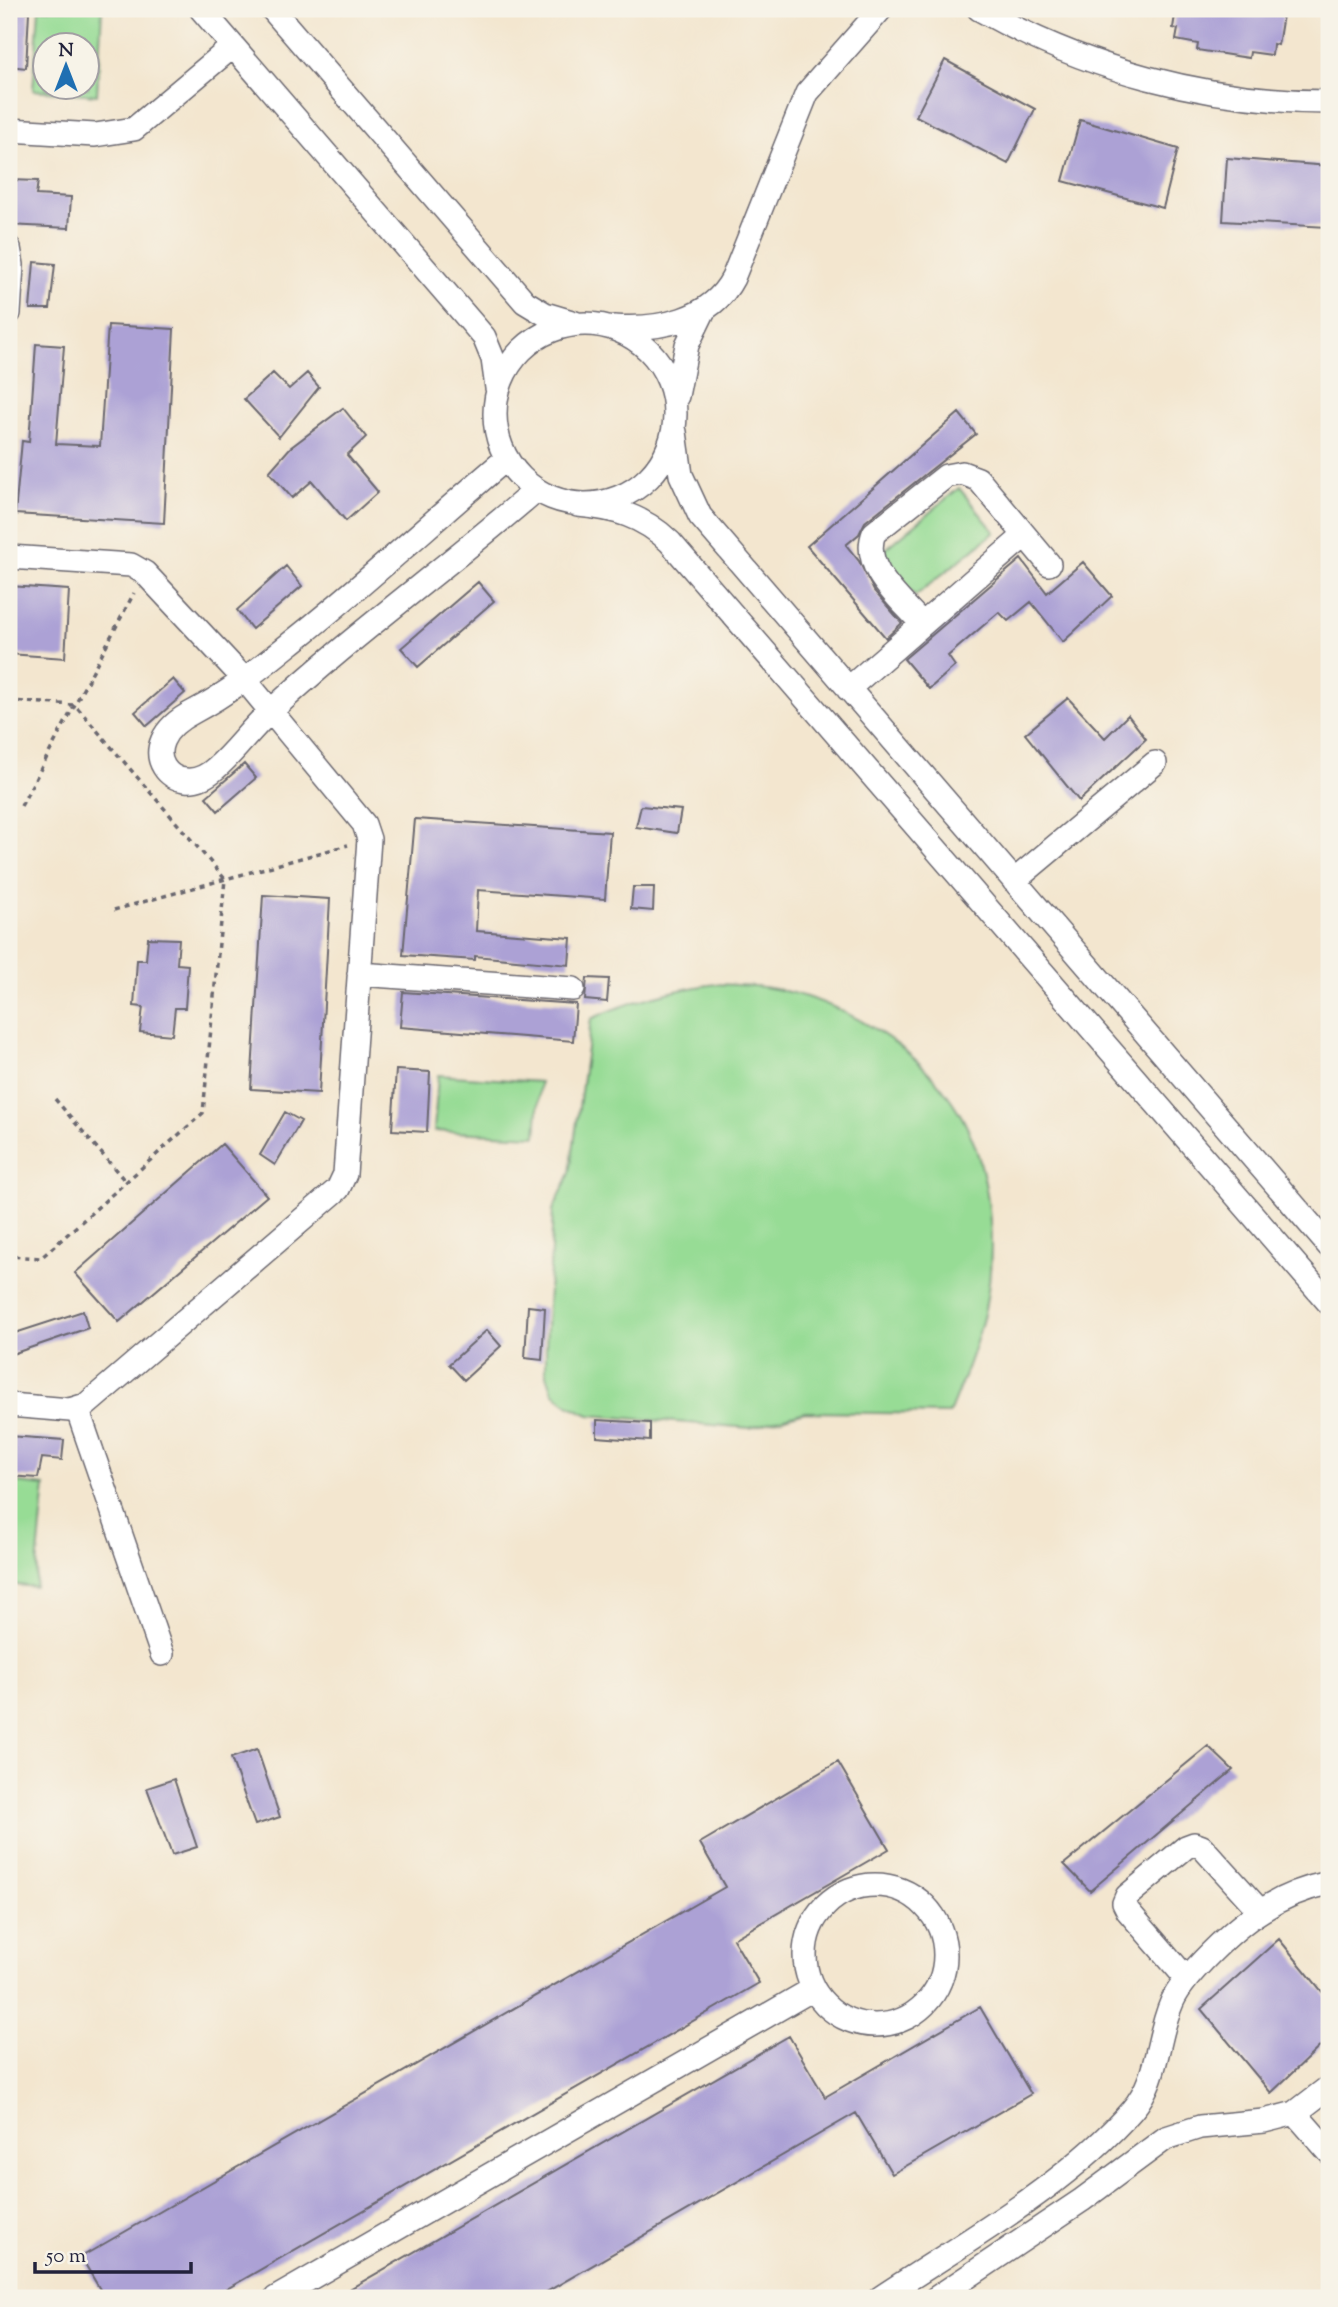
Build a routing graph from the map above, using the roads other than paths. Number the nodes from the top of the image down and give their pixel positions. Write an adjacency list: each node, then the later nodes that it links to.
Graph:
1 (201, 9): 5 (street)
2 (272, 9): 11 (street)
3 (881, 9): 9 (street)
4 (979, 9): 6 (street)
5 (233, 46): 7 (street); 13 (street)
6 (1329, 102)
7 (9, 130)
8 (9, 248): 10 (street)
9 (704, 310): 12 (street); 14 (street)
10 (9, 313)
11 (581, 323): 12 (street); 13 (street)
12 (606, 326): 14 (street)
13 (496, 394): 15 (street)
14 (676, 424): 17 (street); 25 (street)
15 (506, 459): 16 (street); 21 (street)
16 (536, 490): 17 (street); 22 (street)
17 (578, 505): 32 (street)
18 (1024, 536): 20 (street); 23 (street); 23 (street)
19 (9, 557): 24 (street)
20 (1049, 564)
21 (349, 596): 22 (street); 24 (street)
22 (373, 623): 26 (street)
23 (922, 624): 25 (street)
24 (245, 680): 26 (street); 26 (street)
25 (848, 689): 28 (street)
26 (271, 710): 29 (street)
27 (1155, 763): 28 (street)
28 (1014, 881): 31 (street)
29 (359, 974): 30 (street); 34 (street)
30 (573, 989)
31 (1329, 1246)
32 (1329, 1303)
33 (9, 1405): 34 (street)
34 (77, 1408): 35 (street)
35 (162, 1654)
36 (1329, 1883): 37 (street)
37 (1259, 1911): 38 (street); 38 (street)
38 (1185, 1978): 44 (street)
39 (813, 1989): 39 (street); 43 (street)
40 (1329, 2087): 41 (street)
41 (1295, 2113): 42 (street); 45 (street)
42 (1329, 2152)
43 (276, 2298)
44 (880, 2298)
45 (936, 2298)

